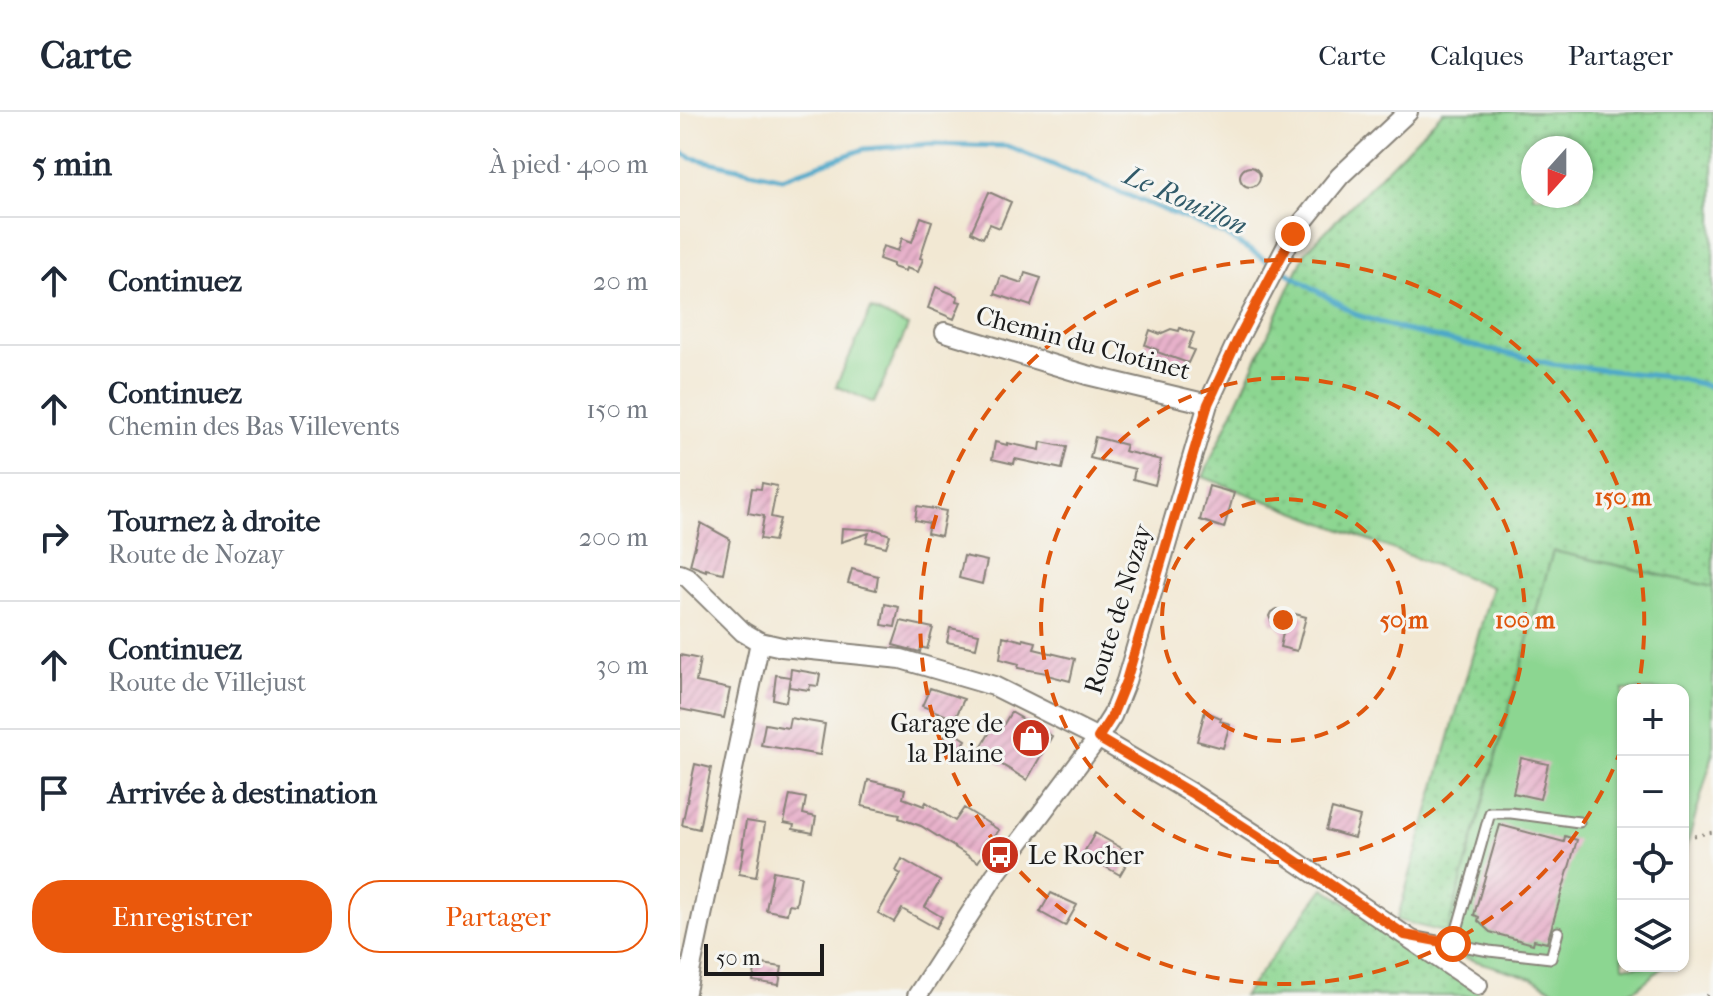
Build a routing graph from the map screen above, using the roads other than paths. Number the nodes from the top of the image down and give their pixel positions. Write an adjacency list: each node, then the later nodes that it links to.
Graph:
1 (1408, 112): 3 (street, Route de Nozay)
2 (945, 332): 3 (street, Chemin du Clotinet)
3 (1208, 404): 6 (street, Route de Nozay)
4 (680, 574): 5 (street)
5 (760, 642): 6 (street); 12 (street)
6 (1098, 738): 9 (street); 13 (street, Route de Nozay)
7 (1579, 822): 10 (lane)
8 (1558, 932): 10 (lane)
9 (1405, 935): 10 (lane); 11 (street)
10 (1453, 944)
11 (1478, 985)
12 (685, 996)
13 (917, 996)

